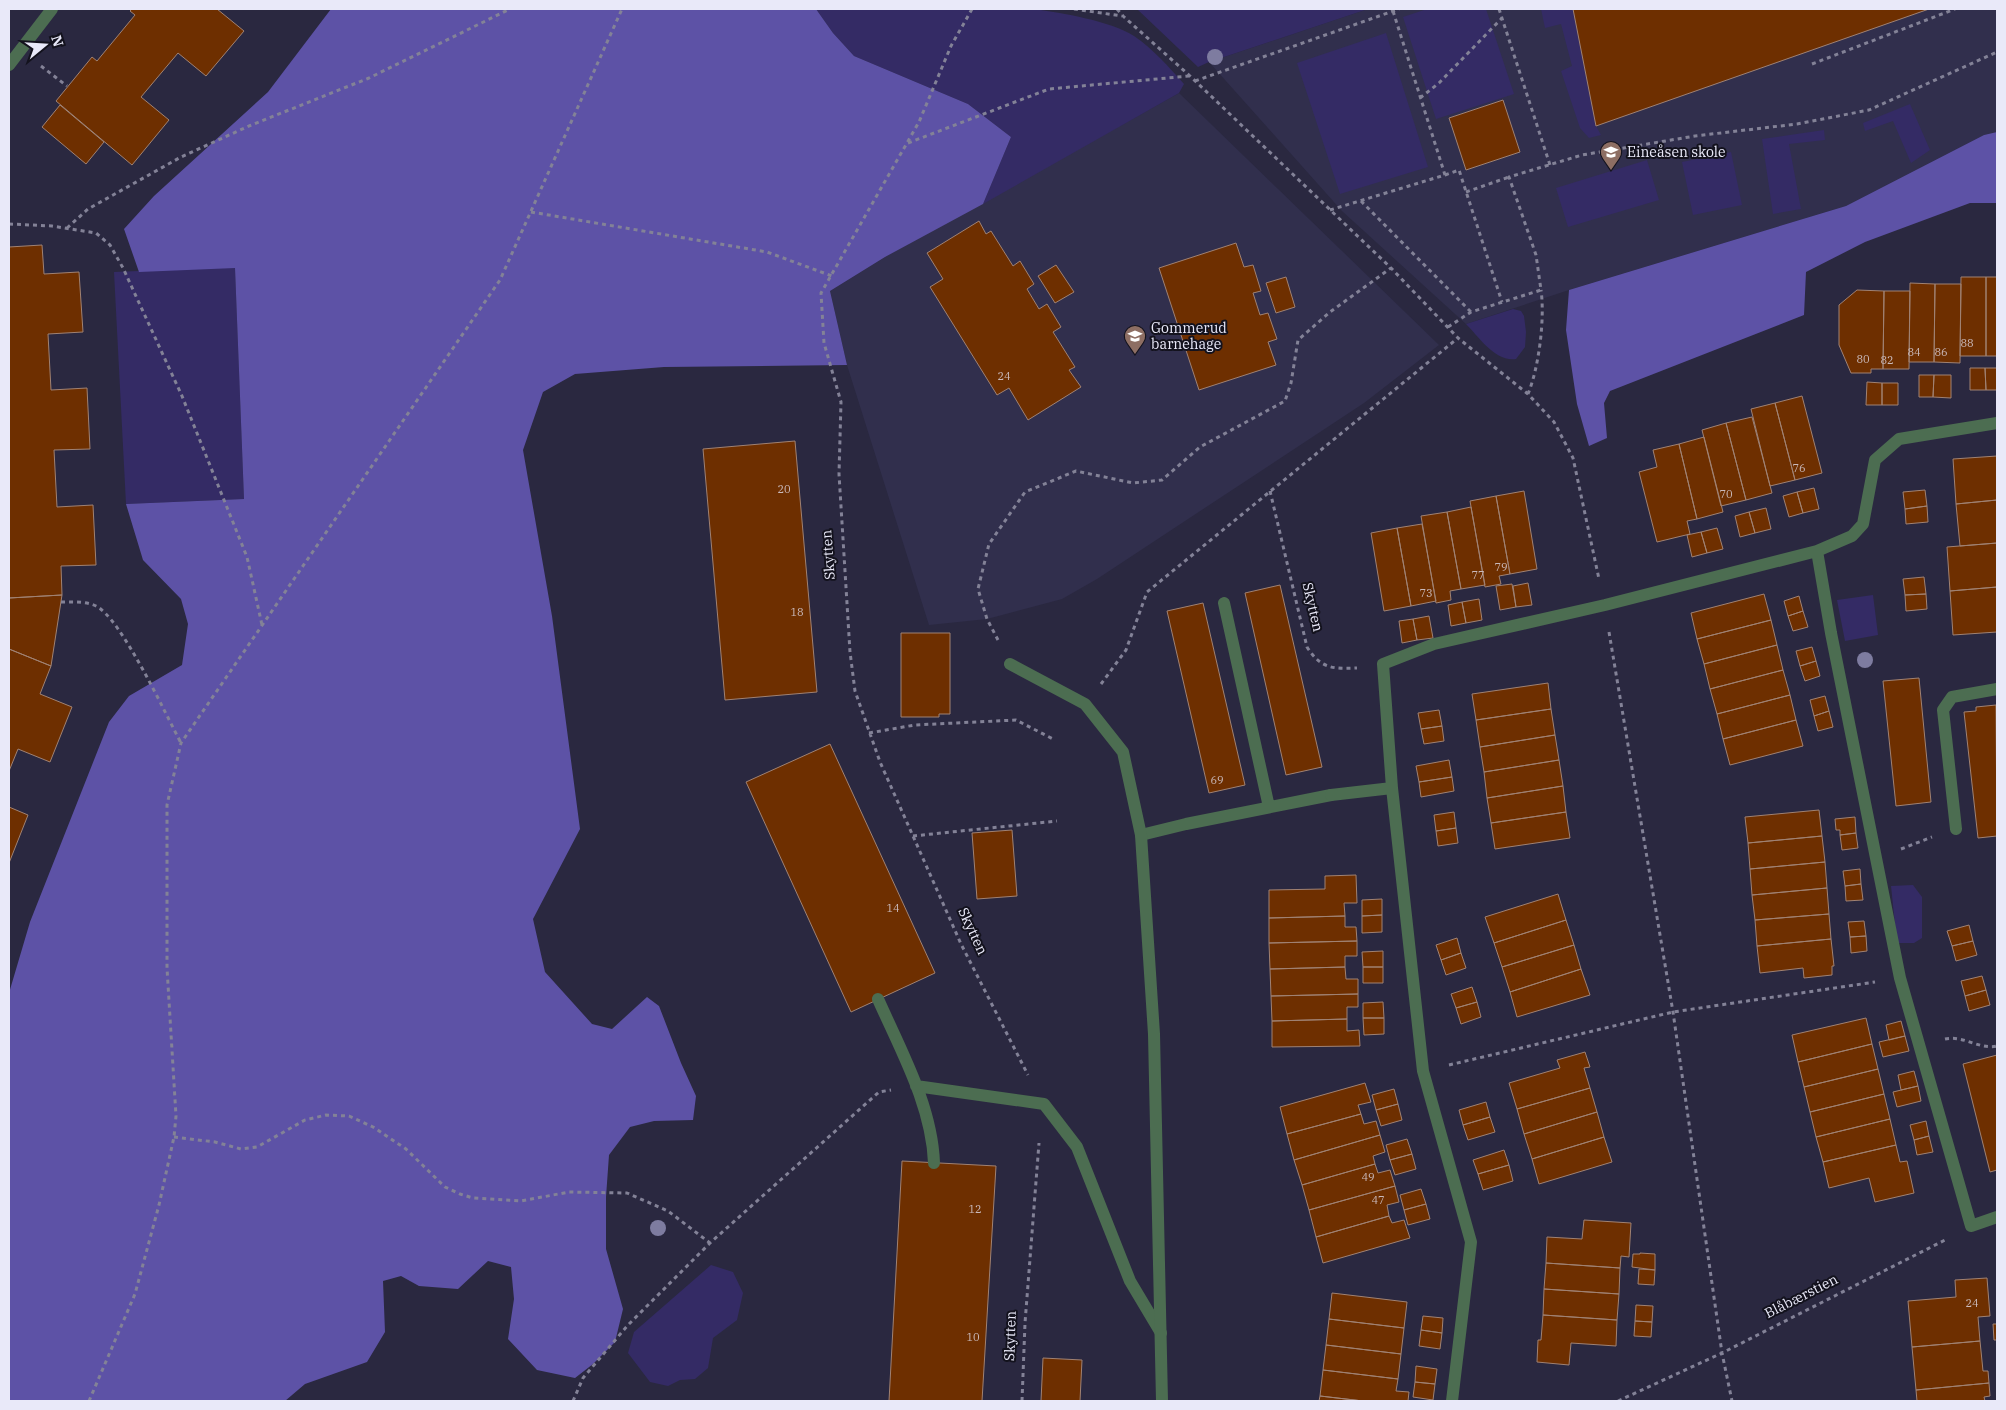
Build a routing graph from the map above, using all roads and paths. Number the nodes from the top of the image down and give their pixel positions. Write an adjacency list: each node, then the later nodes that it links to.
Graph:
1 (52, 9): 15 (street)
2 (510, 9): 28 (path)
3 (622, 9): 26 (path)
4 (972, 9): 19 (path, Skytten)
5 (1074, 9): 11 (path)
6 (1117, 9): 11 (path)
7 (1399, 9): 10 (path)
8 (1499, 9): 12 (path)
9 (1955, 9): 14 (path)
10 (1393, 11): 17 (path); 18 (path)
11 (1123, 16): 16 (path)
12 (1502, 18): 18 (path); 20 (path)
13 (1997, 52): 20 (path)
14 (1812, 64)
15 (9, 65)
16 (1190, 76): 17 (path); 19 (path)
17 (1195, 82): 25 (path)
18 (1420, 98): 21 (path)
19 (907, 143): 30 (path, Skytten)
20 (1550, 165): 22 (path)
21 (1445, 175): 23 (path); 24 (path)
22 (1510, 177): 23 (path); 31 (path)
23 (1466, 192): 32 (path)
24 (1361, 201): 25 (path); 33 (path)
25 (1330, 210): 29 (path)
26 (531, 212): 30 (path); 43 (path)
27 (9, 224): 28 (path)
28 (67, 228): 43 (path)
29 (1391, 268): 34 (path); 44 (path)
30 (832, 276): 48 (path, Skytten)
31 (1541, 290): 32 (path); 36 (path)
32 (1502, 302): 33 (path)
33 (1471, 312): 34 (path)
34 (1448, 327): 35 (path)
35 (1458, 338): 36 (path); 38 (path)
36 (1528, 394): 42 (path)
37 (1997, 423): 39 (street)
38 (1270, 491): 45 (path, Skytten); 47 (path)
39 (1817, 551): 42 (street); 57 (street)
40 (61, 602): 50 (path)
41 (1224, 603): 52 (street)
42 (1605, 605): 45 (street); 60 (path)
43 (262, 624): 50 (path)
44 (1010, 664): 47 (street)
45 (1383, 664): 51 (street)
46 (1997, 689): 54 (street)
47 (1085, 704): 55 (street)
48 (869, 732): 49 (path); 56 (path, Skytten)
49 (1055, 740)
50 (181, 743): 66 (path)
51 (1392, 788): 52 (street); 63 (street)
52 (1269, 807): 55 (street)
53 (1057, 821): 56 (path)
54 (1956, 829): 57 (path)
55 (1141, 835): 71 (street)
56 (913, 836): 65 (path, Skytten)
57 (1876, 858): 58 (street)
58 (1900, 978): 60 (path); 61 (street)
59 (878, 999): 64 (street)
60 (1673, 1012): 63 (path); 72 (path)
61 (1919, 1045): 62 (path); 69 (street)
62 (1997, 1046)
63 (1423, 1071): 77 (street)
64 (916, 1086): 65 (street); 67 (street); 70 (path)
65 (1044, 1104): 71 (street); 75 (path, Skytten)
66 (174, 1137): 70 (path); 73 (path)
67 (934, 1163)
68 (1997, 1217): 69 (street)
69 (1971, 1226): 72 (path, Blåbærstien)
70 (710, 1243): 74 (path)
71 (1161, 1333): 76 (street)
72 (1722, 1353): 78 (path, Blåbærstien); 79 (path)
73 (89, 1401)
74 (573, 1401)
75 (1022, 1401)
76 (1162, 1401)
77 (1452, 1401)
78 (1618, 1401)
79 (1732, 1401)

